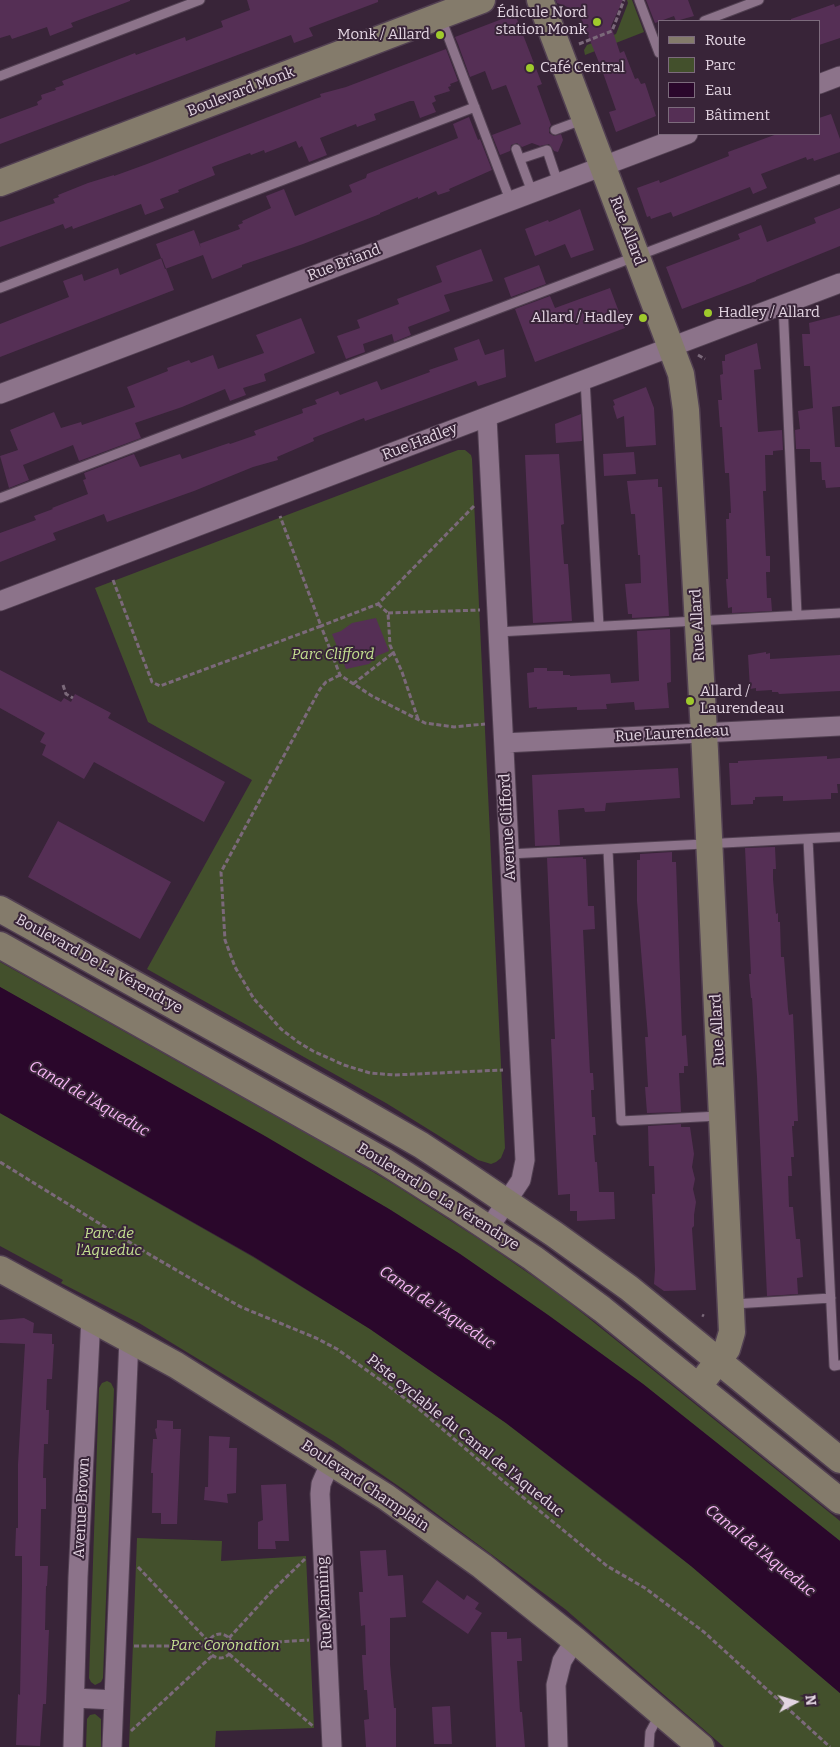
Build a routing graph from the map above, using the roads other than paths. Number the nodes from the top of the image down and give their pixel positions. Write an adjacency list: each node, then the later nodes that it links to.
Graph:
1 (200, 0): 9 (lane)
2 (482, 0): 6 (main road, Boulevard Monk)
3 (540, 0): 13 (main road, Rue Allard)
4 (639, 0): 8 (lane)
5 (760, 0): 7 (lane)
6 (440, 16): 12 (lane); 21 (main road, Boulevard Monk)
7 (707, 20)
8 (656, 40)
9 (0, 76)
10 (840, 76): 11 (street)
11 (820, 84)
12 (475, 107): 23 (lane); 26 (lane)
13 (585, 118): 14 (lane); 18 (main road, Rue Allard)
14 (555, 130)
15 (685, 135): 18 (street, Rue Briand)
16 (516, 149): 17 (lane)
17 (520, 159): 20 (lane); 22 (lane)
18 (603, 166): 20 (street, Rue Briand); 24 (main road, Rue Allard)
19 (840, 179): 24 (lane)
20 (558, 183): 22 (street, Rue Briand)
21 (0, 184)
22 (532, 192): 23 (street, Rue Briand)
23 (510, 200): 30 (street, Rue Briand)
24 (636, 257): 28 (main road, Rue Allard); 32 (lane)
25 (840, 283): 27 (street, Rue Hadley)
26 (0, 288)
27 (783, 304): 28 (street, Rue Hadley); 35 (lane)
28 (671, 347): 29 (street, Rue Hadley); 36 (main road, Rue Allard)
29 (585, 380): 31 (street, Rue Hadley); 37 (lane)
30 (0, 394)
31 (487, 417): 33 (street, Rue Hadley); 38 (street, Avenue Clifford)
32 (0, 498)
33 (0, 601)
34 (840, 613): 35 (lane)
35 (797, 615): 36 (lane)
36 (698, 620): 37 (lane); 40 (main road, Rue Allard)
37 (599, 626): 38 (lane)
38 (498, 632): 41 (street, Avenue Clifford)
39 (840, 726): 40 (street, Rue Laurendeau)
40 (704, 732): 41 (street, Rue Laurendeau); 44 (main road, Rue Allard)
41 (504, 744): 46 (street, Avenue Clifford)
42 (840, 837): 43 (lane)
43 (808, 839): 44 (lane); 53 (lane)
44 (709, 845): 45 (lane); 49 (main road, Rue Allard)
45 (608, 850): 46 (lane); 49 (lane)
46 (509, 854): 50 (street, Avenue Clifford)
47 (0, 909): 50 (main road, Boulevard De La Vérendrye)
48 (0, 945): 51 (main road, Boulevard De La Vérendrye)
49 (722, 1116): 54 (main road, Rue Allard)
50 (507, 1201): 51 (street, Avenue Clifford); 57 (main road, Boulevard De La Vérendrye)
51 (489, 1228): 59 (main road, Boulevard De La Vérendrye)
52 (0, 1269): 55 (main road, Boulevard Champlain)
53 (831, 1298): 54 (lane); 58 (lane)
54 (731, 1304): 57 (main road, Rue Allard)
55 (91, 1317): 56 (main road, Boulevard Champlain); 64 (street, Avenue Brown)
56 (129, 1338): 61 (main road, Boulevard Champlain); 65 (street)
57 (718, 1360): 59 (main road, Rue Allard); 60 (main road, Boulevard De La Vérendrye)
58 (840, 1365)
59 (698, 1386): 62 (main road, Boulevard De La Vérendrye)
60 (840, 1460)
61 (331, 1461): 63 (main road, Boulevard Champlain); 69 (street, Rue Manning)
62 (840, 1501)
63 (575, 1640): 66 (main road, Boulevard Champlain); 70 (street)
64 (75, 1698): 65 (street); 67 (street, Avenue Brown)
65 (114, 1700): 68 (street)
66 (661, 1712): 71 (lane); 72 (main road, Boulevard Champlain)
67 (73, 1747)
68 (112, 1747)
69 (332, 1747)
70 (558, 1747)
71 (649, 1747)
72 (701, 1747)

